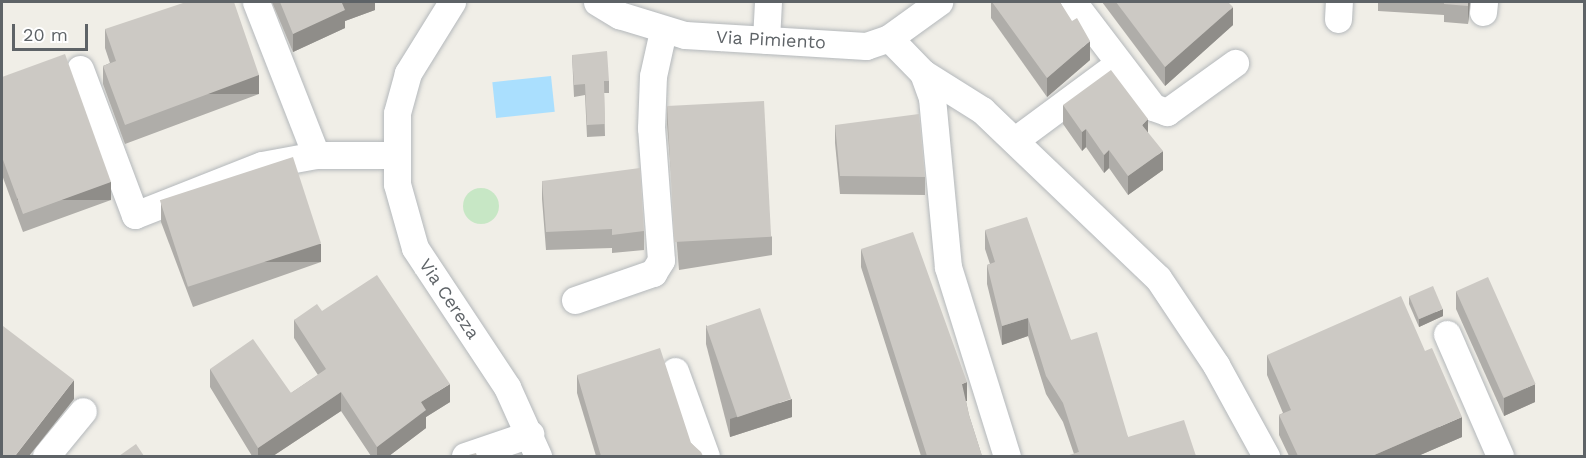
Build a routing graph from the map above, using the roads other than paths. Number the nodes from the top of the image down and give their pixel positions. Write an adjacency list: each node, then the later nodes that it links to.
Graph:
1 (256, 2): 15 (street)
2 (452, 2): 16 (street, Via Cereza)
3 (597, 2): 7 (street, Via Pimiento)
4 (768, 2): 9 (street)
5 (939, 2): 8 (street, Via Pimiento)
6 (1073, 2): 10 (street)
7 (663, 31): 9 (street, Via Pimiento); 17 (street)
8 (889, 38): 9 (street, Via Pimiento); 13 (street)
9 (766, 40)
10 (1119, 63): 11 (street); 14 (street)
11 (1235, 63)
12 (81, 69): 15 (street)
13 (923, 73): 14 (street); 25 (street)
14 (1016, 140): 26 (street)
15 (316, 155): 16 (street)
16 (396, 155): 21 (street, Via Cereza)
17 (575, 300)
18 (1447, 334): 27 (street)
19 (675, 371): 24 (street)
20 (83, 411): 22 (street)
21 (534, 445): 23 (street)
22 (46, 456)
23 (465, 456)
24 (706, 456)
25 (1008, 456)
26 (1266, 456)
27 (1500, 456)

